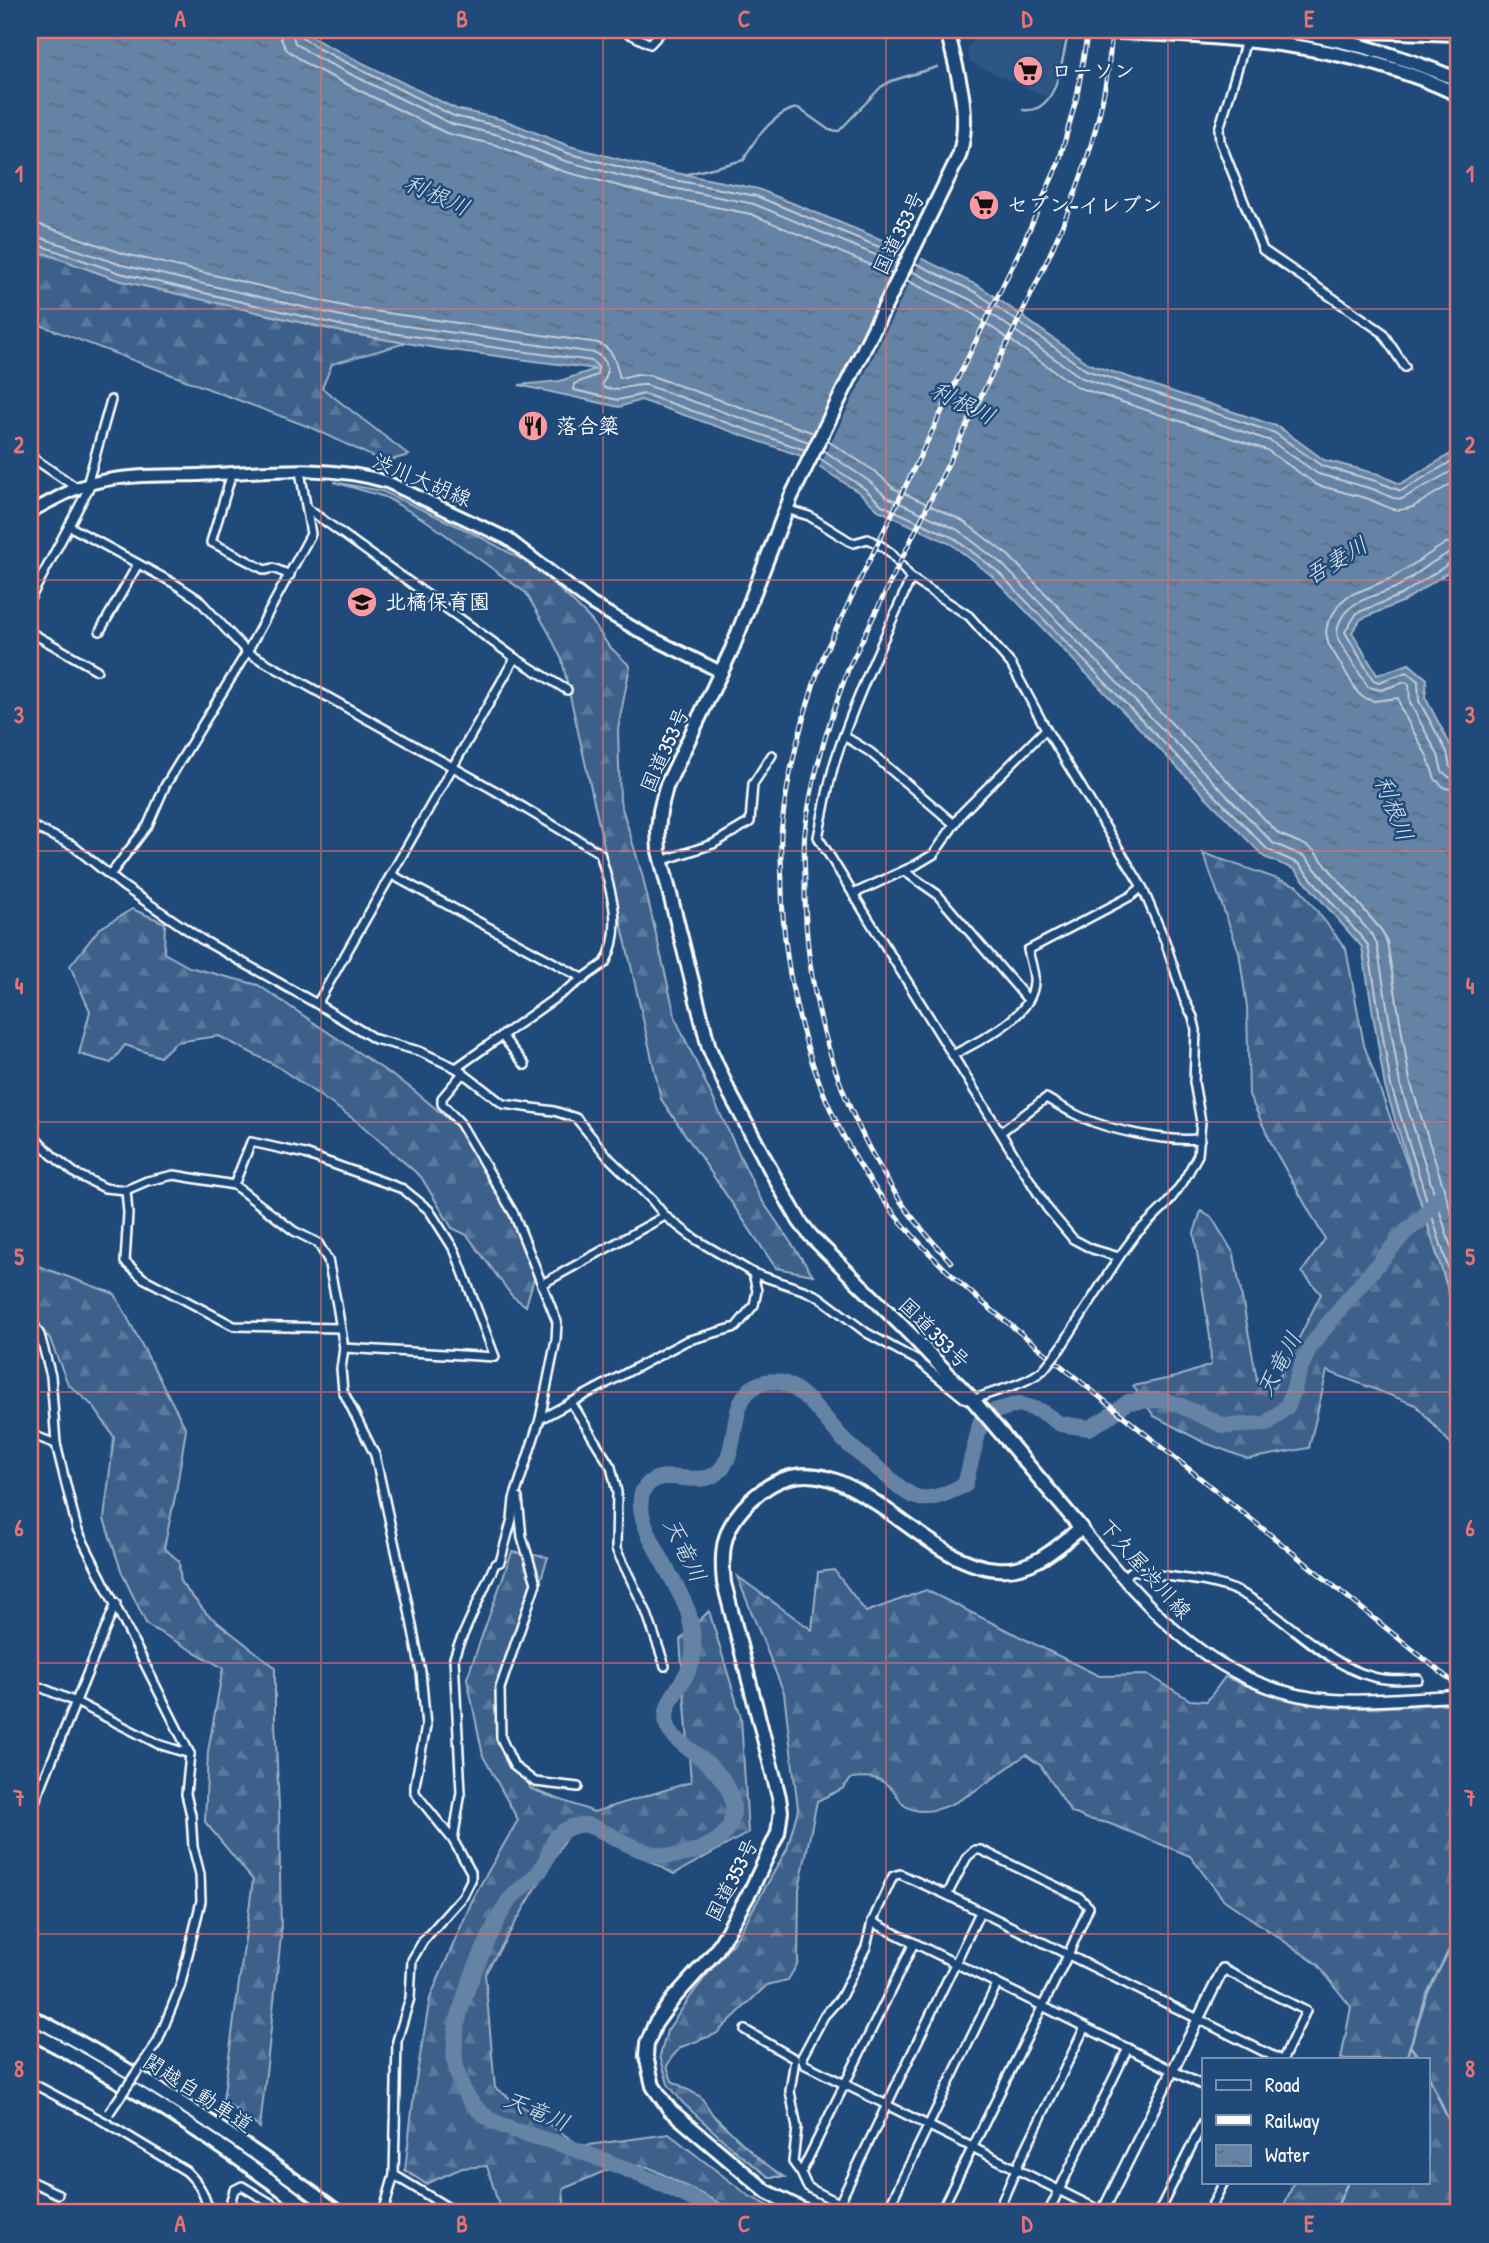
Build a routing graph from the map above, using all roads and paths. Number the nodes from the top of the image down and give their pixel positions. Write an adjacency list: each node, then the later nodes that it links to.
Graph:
1 (622, 30): 2 (street)
2 (663, 30)
3 (947, 30): 18 (highway, 国道353号)
4 (1063, 30): 9 (highway)
5 (1279, 30): 6 (highway)
6 (1289, 30): 10 (highway)
7 (1335, 30): 8 (highway)
8 (1459, 34)
9 (1248, 36): 11 (highway); 12 (street)
10 (1459, 80)
11 (1459, 95)
12 (1405, 367)
13 (111, 400): 17 (street)
14 (30, 456): 17 (street)
15 (300, 471): 16 (main road, 渋川大胡線); 19 (street); 31 (main road, 渋川大胡線)
16 (232, 473): 17 (main road, 渋川大胡線); 23 (street)
17 (85, 485): 20 (main road, 渋川大胡線); 21 (street)
18 (788, 503): 24 (street); 31 (highway, 国道353号)
19 (308, 509): 23 (street); 29 (street)
20 (30, 512)
21 (69, 526): 22 (street); 25 (street)
22 (138, 564): 26 (street); 28 (street)
23 (290, 575): 28 (street)
24 (911, 579): 33 (street); 34 (street)
25 (30, 599)
26 (100, 631)
27 (30, 632): 30 (street)
28 (247, 652): 36 (street); 42 (street)
29 (515, 658): 32 (street); 36 (street)
30 (97, 670)
31 (721, 672): 39 (highway, 国道353号)
32 (567, 691)
33 (1046, 729): 38 (street); 43 (street)
34 (844, 736): 38 (street); 44 (street)
35 (772, 755): 39 (street)
36 (452, 767): 41 (street); 45 (street)
37 (30, 824): 42 (street)
38 (954, 824): 40 (street)
39 (661, 861): 65 (highway, 国道353号)
40 (904, 871): 44 (street); 46 (street)
41 (392, 874): 45 (street); 47 (street)
42 (110, 875): 47 (street)
43 (1142, 887): 46 (street); 54 (street)
44 (853, 894): 49 (street)
45 (584, 979): 48 (street)
46 (1028, 1000): 49 (street)
47 (317, 1003): 51 (street)
48 (502, 1036): 50 (street); 51 (street)
49 (953, 1055): 53 (street)
50 (525, 1065)
51 (460, 1070): 57 (street); 60 (street)
52 (30, 1132): 56 (street)
53 (1001, 1132): 54 (street); 58 (street)
54 (1200, 1139): 58 (street)
55 (234, 1185): 56 (street); 62 (street); 63 (street)
56 (126, 1190): 62 (street)
57 (665, 1216): 59 (street); 60 (street)
58 (1119, 1258): 65 (street, bridge)
59 (753, 1273): 64 (street); 65 (street)
60 (542, 1284): 66 (street)
61 (30, 1318): 68 (street)
62 (340, 1328): 63 (street)
63 (344, 1348): 81 (street)
64 (571, 1402): 66 (street); 73 (street)
65 (976, 1405): 70 (highway, 国道353号)
66 (540, 1419): 69 (street)
67 (30, 1434): 68 (street)
68 (57, 1444): 72 (street)
69 (517, 1490): 79 (street); 81 (street)
70 (1081, 1528): 71 (main road, 下久屋渋川線); 123 (highway, 国道353号)
71 (1122, 1578): 74 (street); 76 (main road, 下久屋渋川線)
72 (116, 1603): 77 (street); 78 (street)
73 (665, 1666)
74 (1418, 1679)
75 (30, 1683): 77 (street)
76 (1459, 1696)
77 (76, 1702): 78 (street); 80 (street)
78 (190, 1754): 104 (street, bridge)
79 (578, 1787)
80 (30, 1814)
81 (453, 1840): 110 (street)
82 (947, 1895): 83 (street); 84 (street); 86 (street)
83 (980, 1912): 86 (street); 87 (street)
84 (872, 1922): 85 (street); 101 (street)
85 (914, 1943): 87 (street); 101 (street)
86 (1068, 1955): 90 (street); 92 (street)
87 (955, 1963): 89 (street); 103 (street)
88 (1223, 1969): 92 (street); 98 (street)
89 (997, 1984): 90 (street); 106 (street)
90 (1042, 2006): 93 (street); 107 (street)
91 (30, 2015): 120 (highway, 関越自動車道)
92 (1198, 2019): 97 (street); 99 (street)
93 (1085, 2027): 96 (street); 108 (street)
94 (745, 2030): 109 (street)
95 (30, 2032): 119 (highway, 関越自動車道)
96 (1128, 2048): 99 (street); 113 (street)
97 (1279, 2058)
98 (1282, 2058)
99 (1172, 2070): 102 (street); 129 (street)
100 (30, 2082): 104 (street)
101 (845, 2085): 103 (street); 109 (street)
102 (1202, 2085)
103 (887, 2106): 106 (street); 115 (street)
104 (103, 2121): 116 (street)
105 (1202, 2125): 130 (street)
106 (929, 2127): 107 (street); 125 (street)
107 (972, 2148): 108 (street); 126 (street)
108 (1016, 2169): 113 (street); 127 (street)
109 (801, 2173): 115 (street)
110 (394, 2175): 121 (street); 122 (street)
111 (30, 2181): 114 (street)
112 (1223, 2184): 131 (street)
113 (1059, 2190): 128 (street); 129 (street)
114 (58, 2194)
115 (838, 2204): 124 (street)
116 (209, 2213)
117 (233, 2213): 118 (street)
118 (287, 2213)
119 (314, 2213)
120 (339, 2213)
121 (383, 2213)
122 (457, 2213)
123 (810, 2213)
124 (859, 2213)
125 (887, 2213)
126 (940, 2213)
127 (997, 2213)
128 (1048, 2213)
129 (1103, 2213)
130 (1158, 2213)
131 (1208, 2213)

